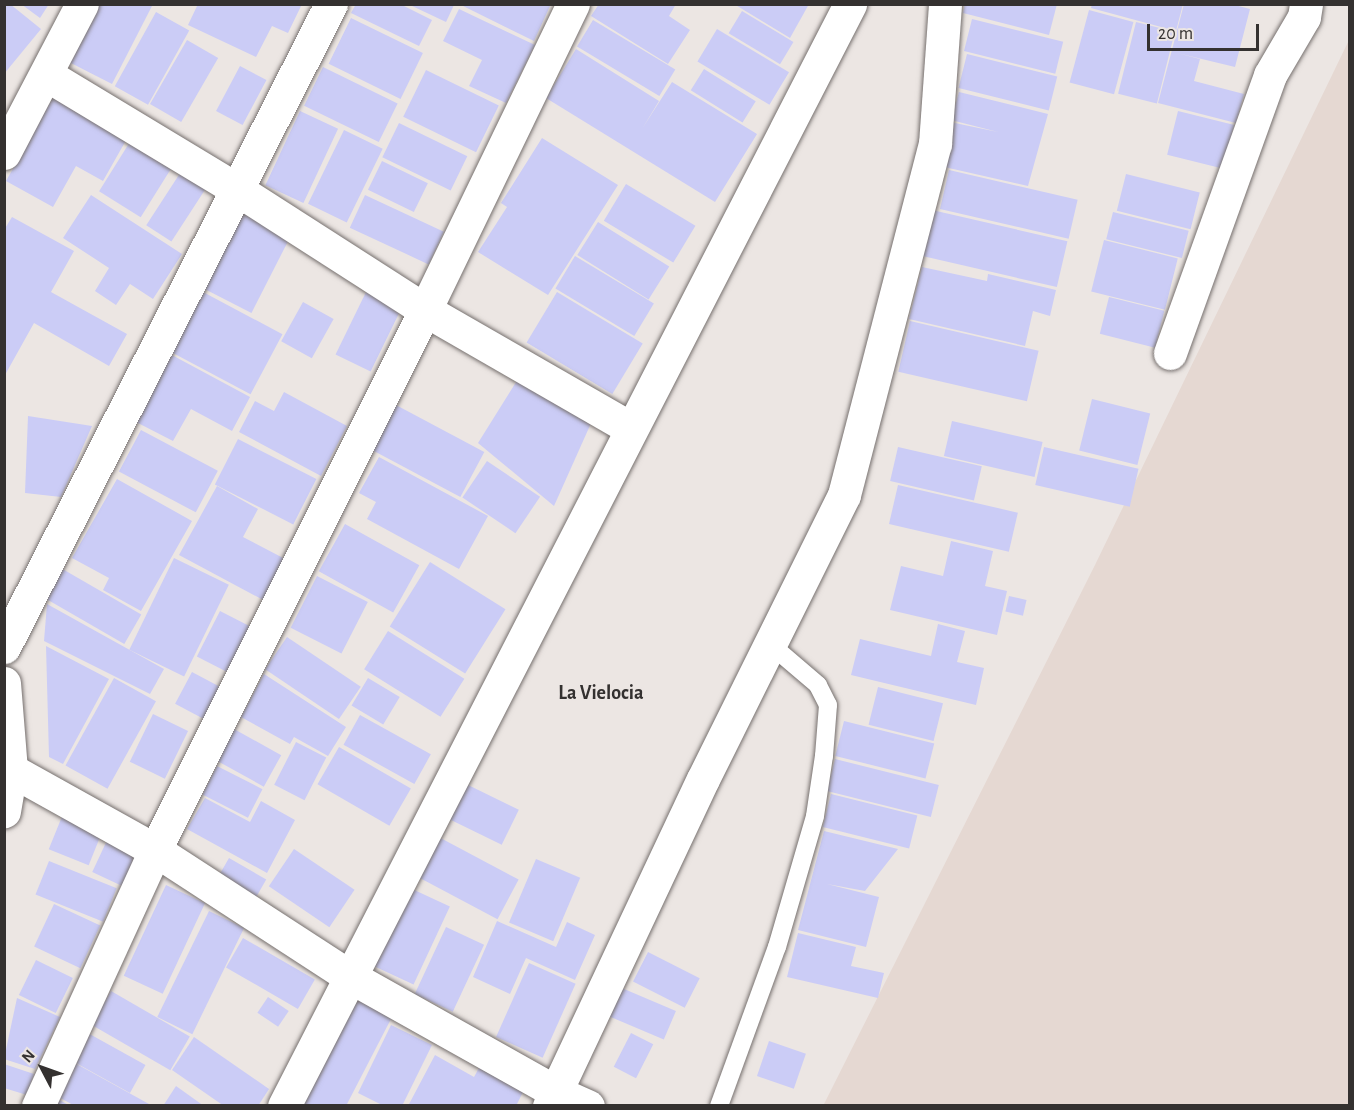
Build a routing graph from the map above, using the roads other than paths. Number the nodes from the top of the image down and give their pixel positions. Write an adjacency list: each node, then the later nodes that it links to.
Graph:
1 (82, 4): 7 (street)
2 (331, 4): 9 (street)
3 (573, 4): 10 (street)
4 (850, 4): 12 (street)
5 (945, 4): 13 (street)
6 (1305, 4): 11 (street)
7 (47, 75): 8 (street); 9 (street)
8 (4, 153)
9 (238, 190): 10 (street); 14 (street)
10 (425, 310): 12 (street); 18 (street)
11 (1170, 353)
12 (630, 428): 19 (street)
13 (770, 644): 20 (street); 24 (lane)
14 (4, 647)
15 (4, 683): 16 (street)
16 (8, 766): 17 (street); 18 (street)
17 (4, 811)
18 (155, 850): 19 (street); 21 (street)
19 (349, 976): 20 (street); 22 (street)
20 (553, 1099): 23 (street)
21 (38, 1106)
22 (284, 1106)
23 (588, 1106)
24 (719, 1106)

